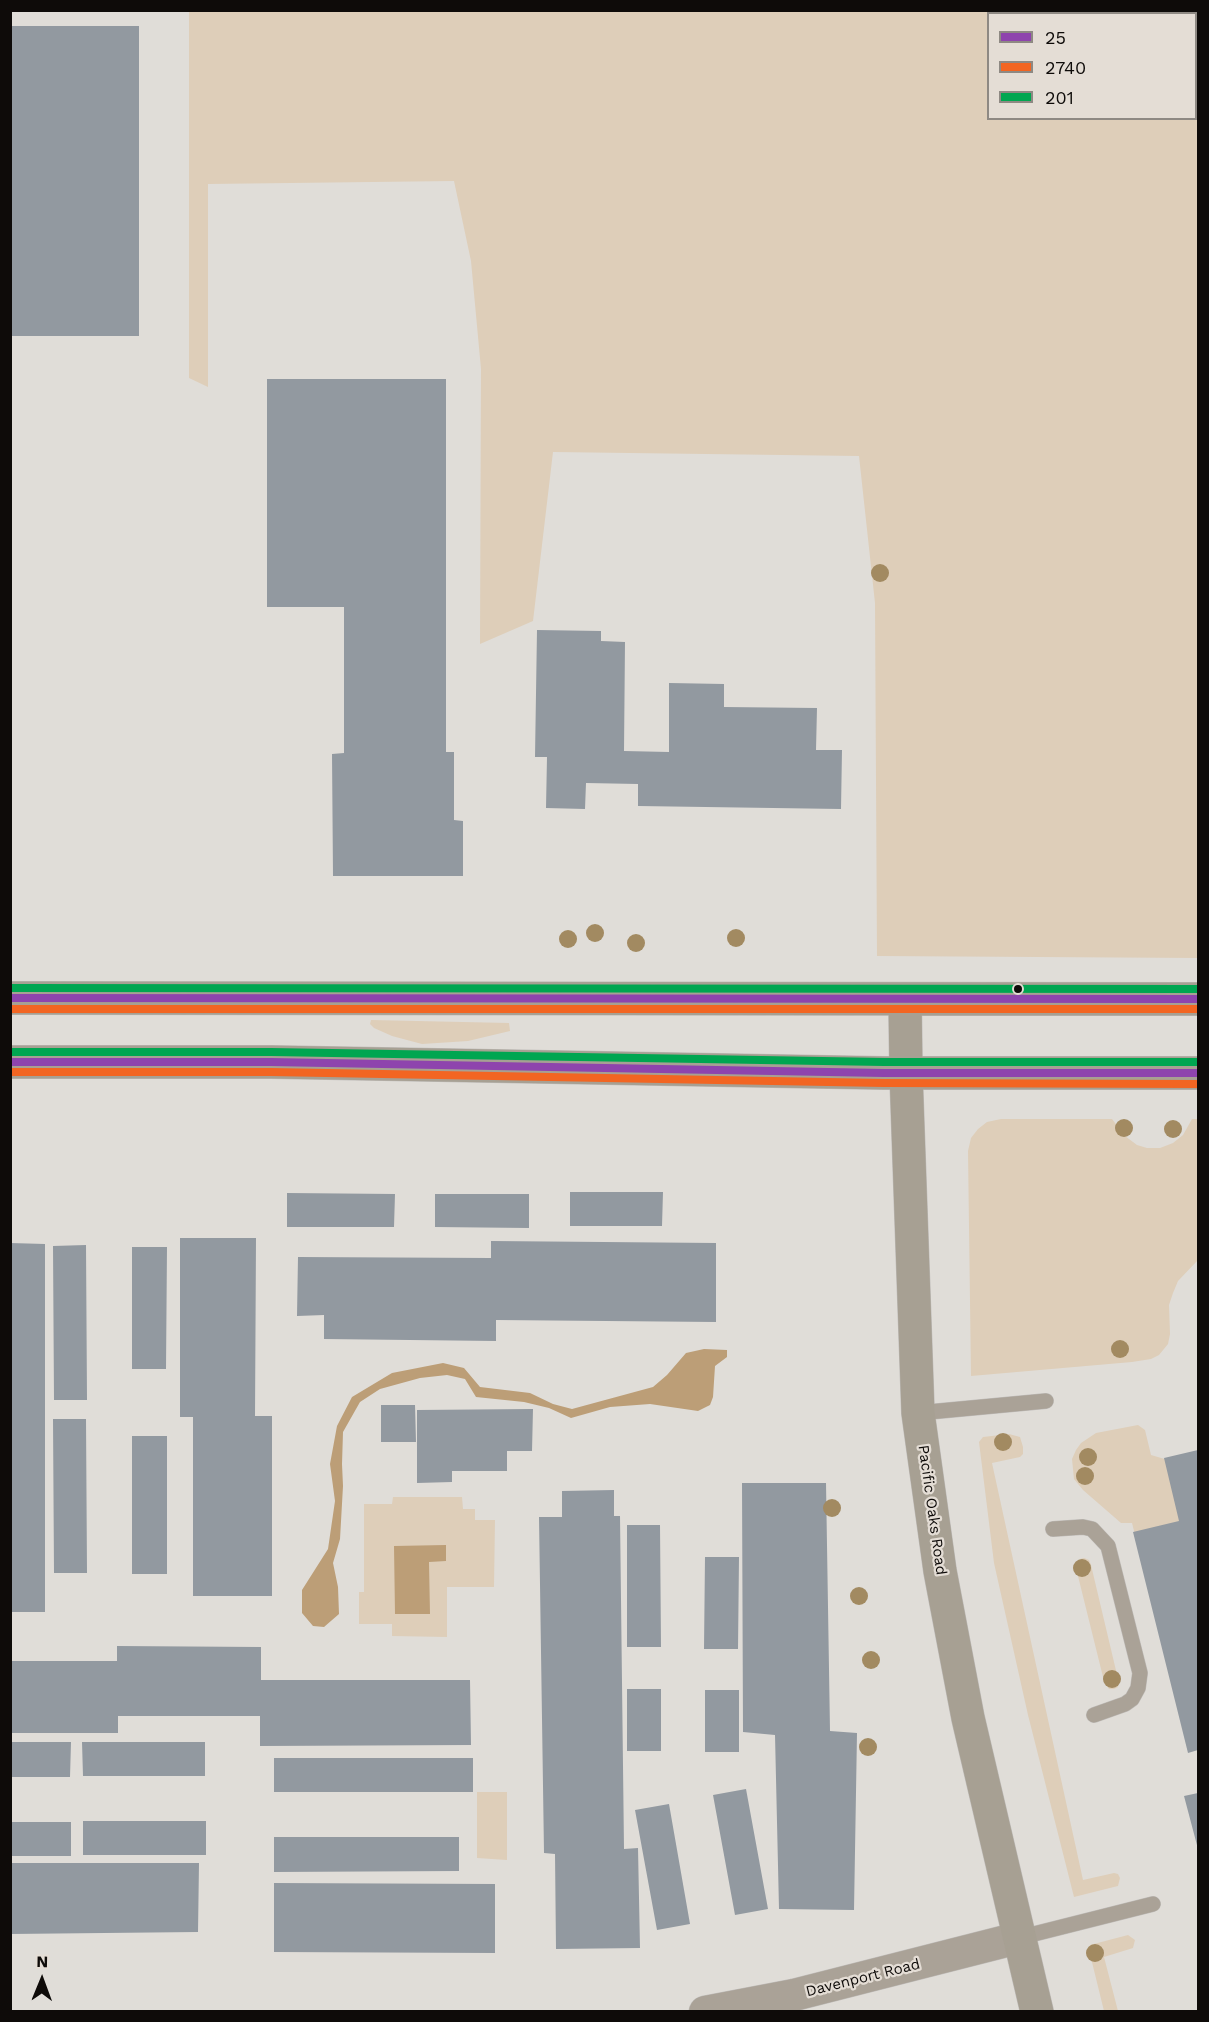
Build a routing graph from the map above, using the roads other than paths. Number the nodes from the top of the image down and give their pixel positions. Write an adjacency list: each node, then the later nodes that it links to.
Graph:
1 (10, 998): 2 (main road)
2 (905, 999): 3 (main road); 5 (main road, Pacific Oaks Road)
3 (1198, 999)
4 (10, 1062): 5 (main road)
5 (906, 1073): 6 (main road); 8 (main road, Pacific Oaks Road)
6 (1198, 1073)
7 (1046, 1401): 8 (lane)
8 (918, 1413): 12 (main road, Pacific Oaks Road)
9 (1053, 1529): 10 (lane)
10 (1094, 1715)
11 (1153, 1904): 12 (lane)
12 (1018, 1938): 13 (street, Davenport Road); 15 (main road, Pacific Oaks Road)
13 (738, 2009): 14 (street, Davenport Road)
14 (705, 2012)
15 (1037, 2012)

